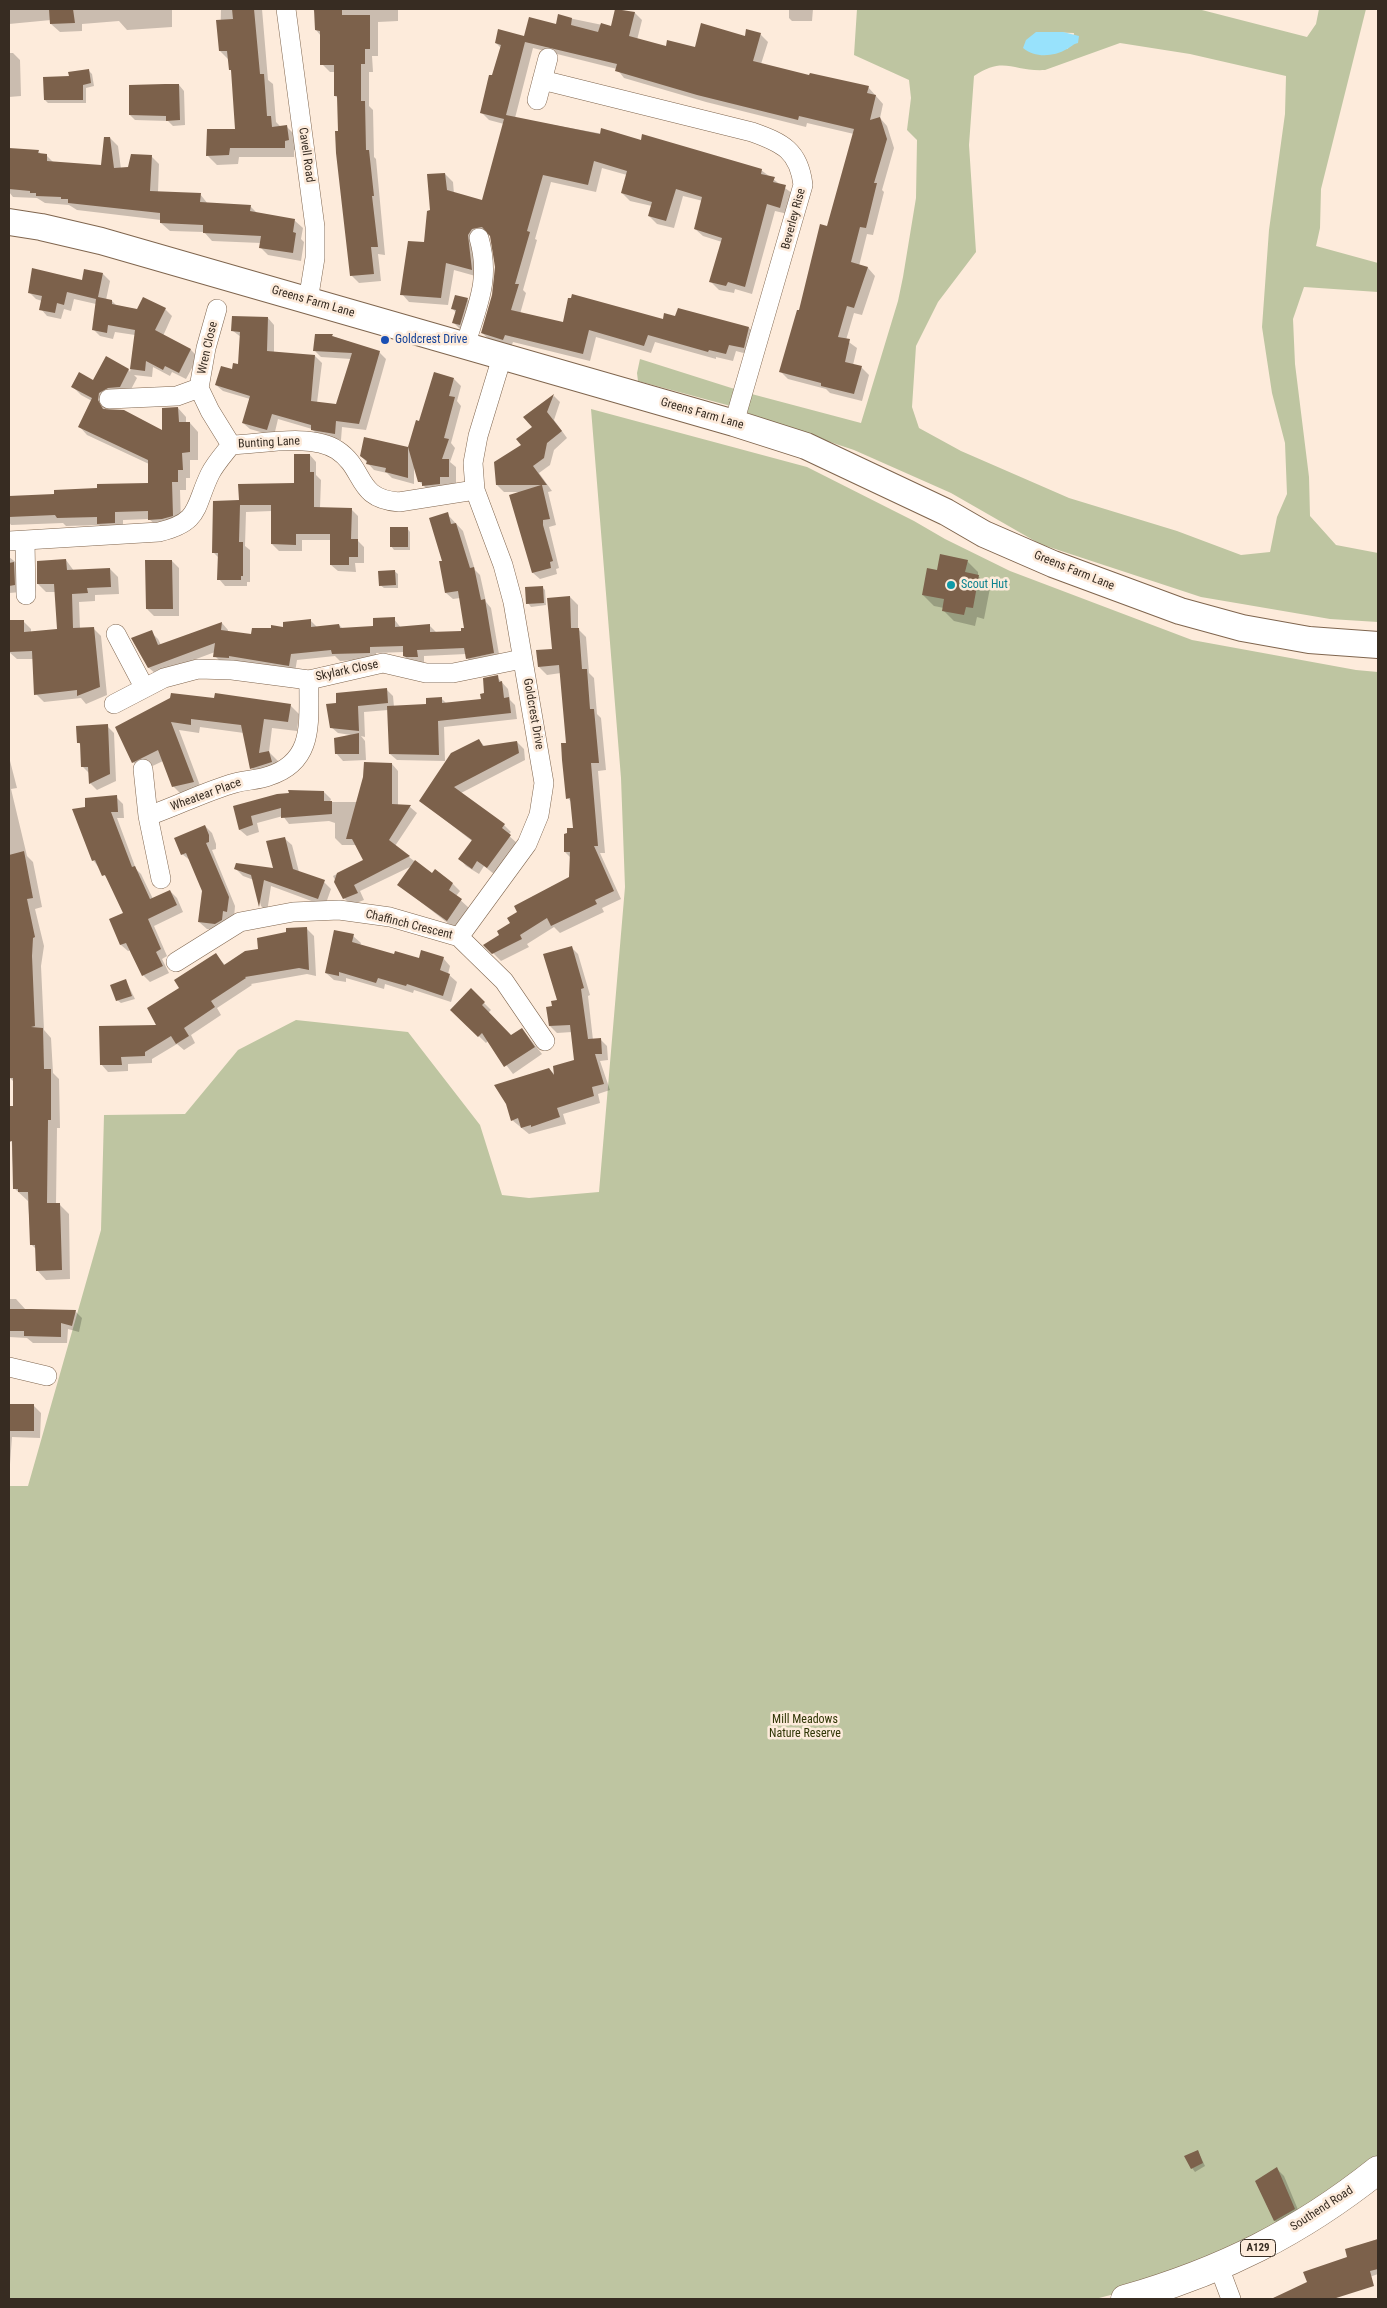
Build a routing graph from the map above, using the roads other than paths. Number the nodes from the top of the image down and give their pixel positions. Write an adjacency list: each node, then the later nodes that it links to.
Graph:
1 (286, 9): 7 (street, Cavell Road)
2 (548, 58): 3 (street)
3 (542, 80): 4 (street); 13 (street, Beverley Rise)
4 (537, 100)
5 (9, 222): 7 (street, Greens Farm Lane)
6 (479, 238): 9 (street)
7 (308, 301): 9 (street, Greens Farm Lane)
8 (218, 309): 11 (street, Wren Close)
9 (465, 346): 10 (street, Greens Farm Lane)
10 (502, 357): 13 (street, Greens Farm Lane); 15 (street, Goldcrest Drive)
11 (199, 388): 12 (street, Wren Close); 14 (street, Wren Close)
12 (109, 399)
13 (734, 423): 19 (street, Greens Farm Lane)
14 (231, 446): 15 (street, Bunting Lane); 16 (street, Bunting Lane)
15 (475, 490): 20 (street, Goldcrest Drive)
16 (17, 541): 17 (street, Bunting Lane)
17 (26, 595)
18 (116, 634): 22 (street)
19 (1378, 645)
20 (522, 659): 21 (street, Skylark Close); 27 (street, Goldcrest Drive)
21 (308, 680): 22 (street, Skylark Close); 25 (street, Wheatear Place)
22 (144, 687): 23 (street, Skylark Close)
23 (114, 704)
24 (143, 770): 25 (street)
25 (148, 816): 26 (street)
26 (161, 879)
27 (459, 937): 28 (street, Chaffinch Crescent); 29 (street, Chaffinch Crescent)
28 (176, 962)
29 (545, 1041)
30 (9, 1367): 31 (street)
31 (47, 1376)
32 (1378, 2170): 33 (main road, Southend Road / A129)
33 (1219, 2267): 34 (main road, Southend Road / A129); 35 (street)
34 (1125, 2299)
35 (1231, 2299)

